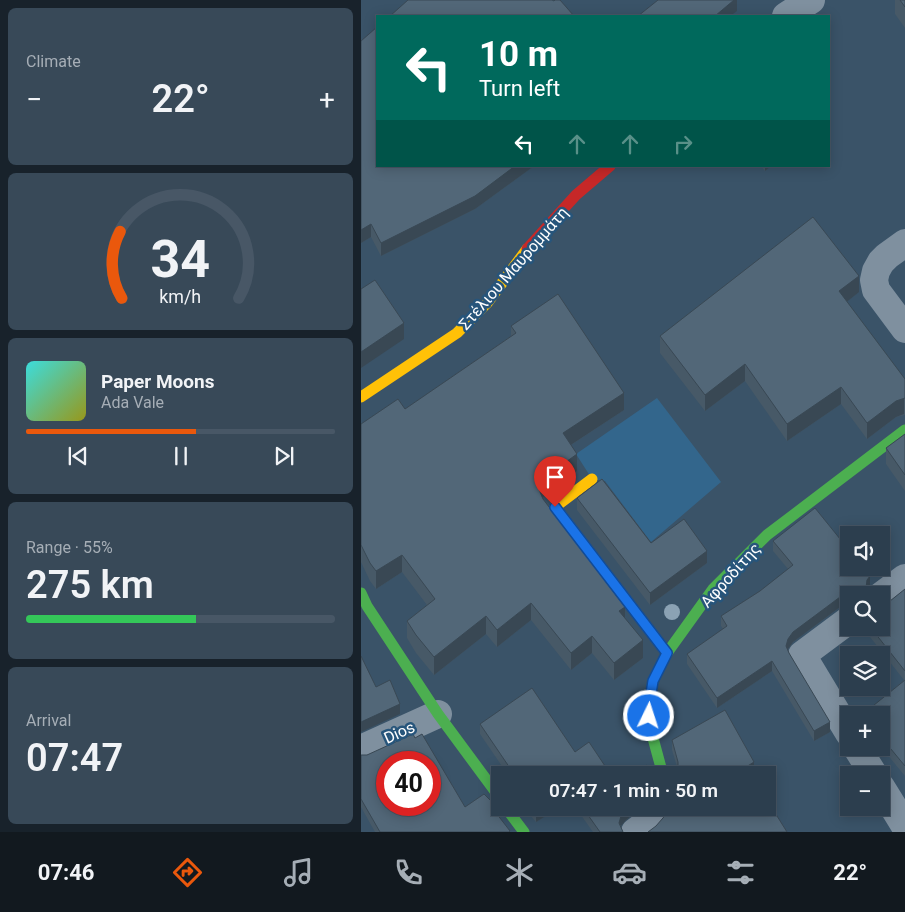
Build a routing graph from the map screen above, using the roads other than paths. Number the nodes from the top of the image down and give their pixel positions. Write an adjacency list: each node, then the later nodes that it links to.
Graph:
1 (811, 0): 2 (street)
2 (784, 10)
3 (609, 167): 6 (street, Στέλιου Μαυρομμάτη)
4 (905, 243): 5 (street)
5 (905, 329)
6 (361, 397)
7 (905, 430): 13 (street, Αφροδίτης)
8 (592, 479): 13 (street)
9 (905, 578): 10 (street)
10 (890, 589)
11 (363, 602): 14 (street)
12 (840, 627): 15 (street)
13 (667, 653): 17 (street, Αφροδίτης)
14 (438, 714): 16 (street, Dios); 18 (street)
15 (840, 718)
16 (361, 749)
17 (661, 766)
18 (491, 786)
19 (890, 801): 22 (street)
20 (513, 816): 23 (street)
21 (654, 816): 24 (street)
22 (905, 826): 25 (street)
23 (524, 832)
24 (635, 832)
25 (898, 832)

